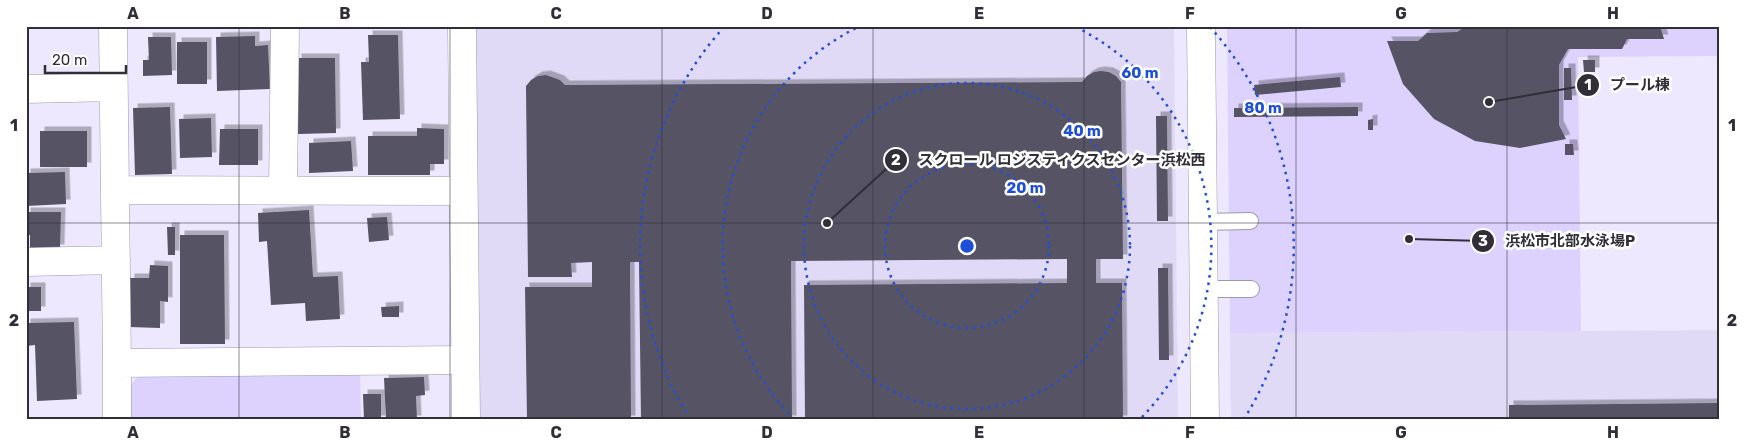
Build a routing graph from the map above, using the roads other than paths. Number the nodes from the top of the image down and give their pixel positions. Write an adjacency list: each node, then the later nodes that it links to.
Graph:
1 (113, 26): 6 (street)
2 (285, 26): 8 (street)
3 (462, 26): 9 (street)
4 (1201, 26): 11 (street)
5 (26, 88): 6 (street)
6 (113, 88): 7 (street)
7 (116, 190): 8 (street); 12 (street)
8 (283, 190): 9 (street)
9 (463, 190): 16 (street)
10 (1250, 221): 11 (lane)
11 (1203, 222): 14 (street)
12 (116, 260): 13 (street); 17 (street)
13 (26, 262)
14 (1204, 289): 15 (lane); 20 (street)
15 (1251, 289)
16 (466, 360): 17 (street); 19 (street)
17 (117, 364): 18 (street)
18 (117, 420)
19 (466, 420)
20 (1205, 420)

